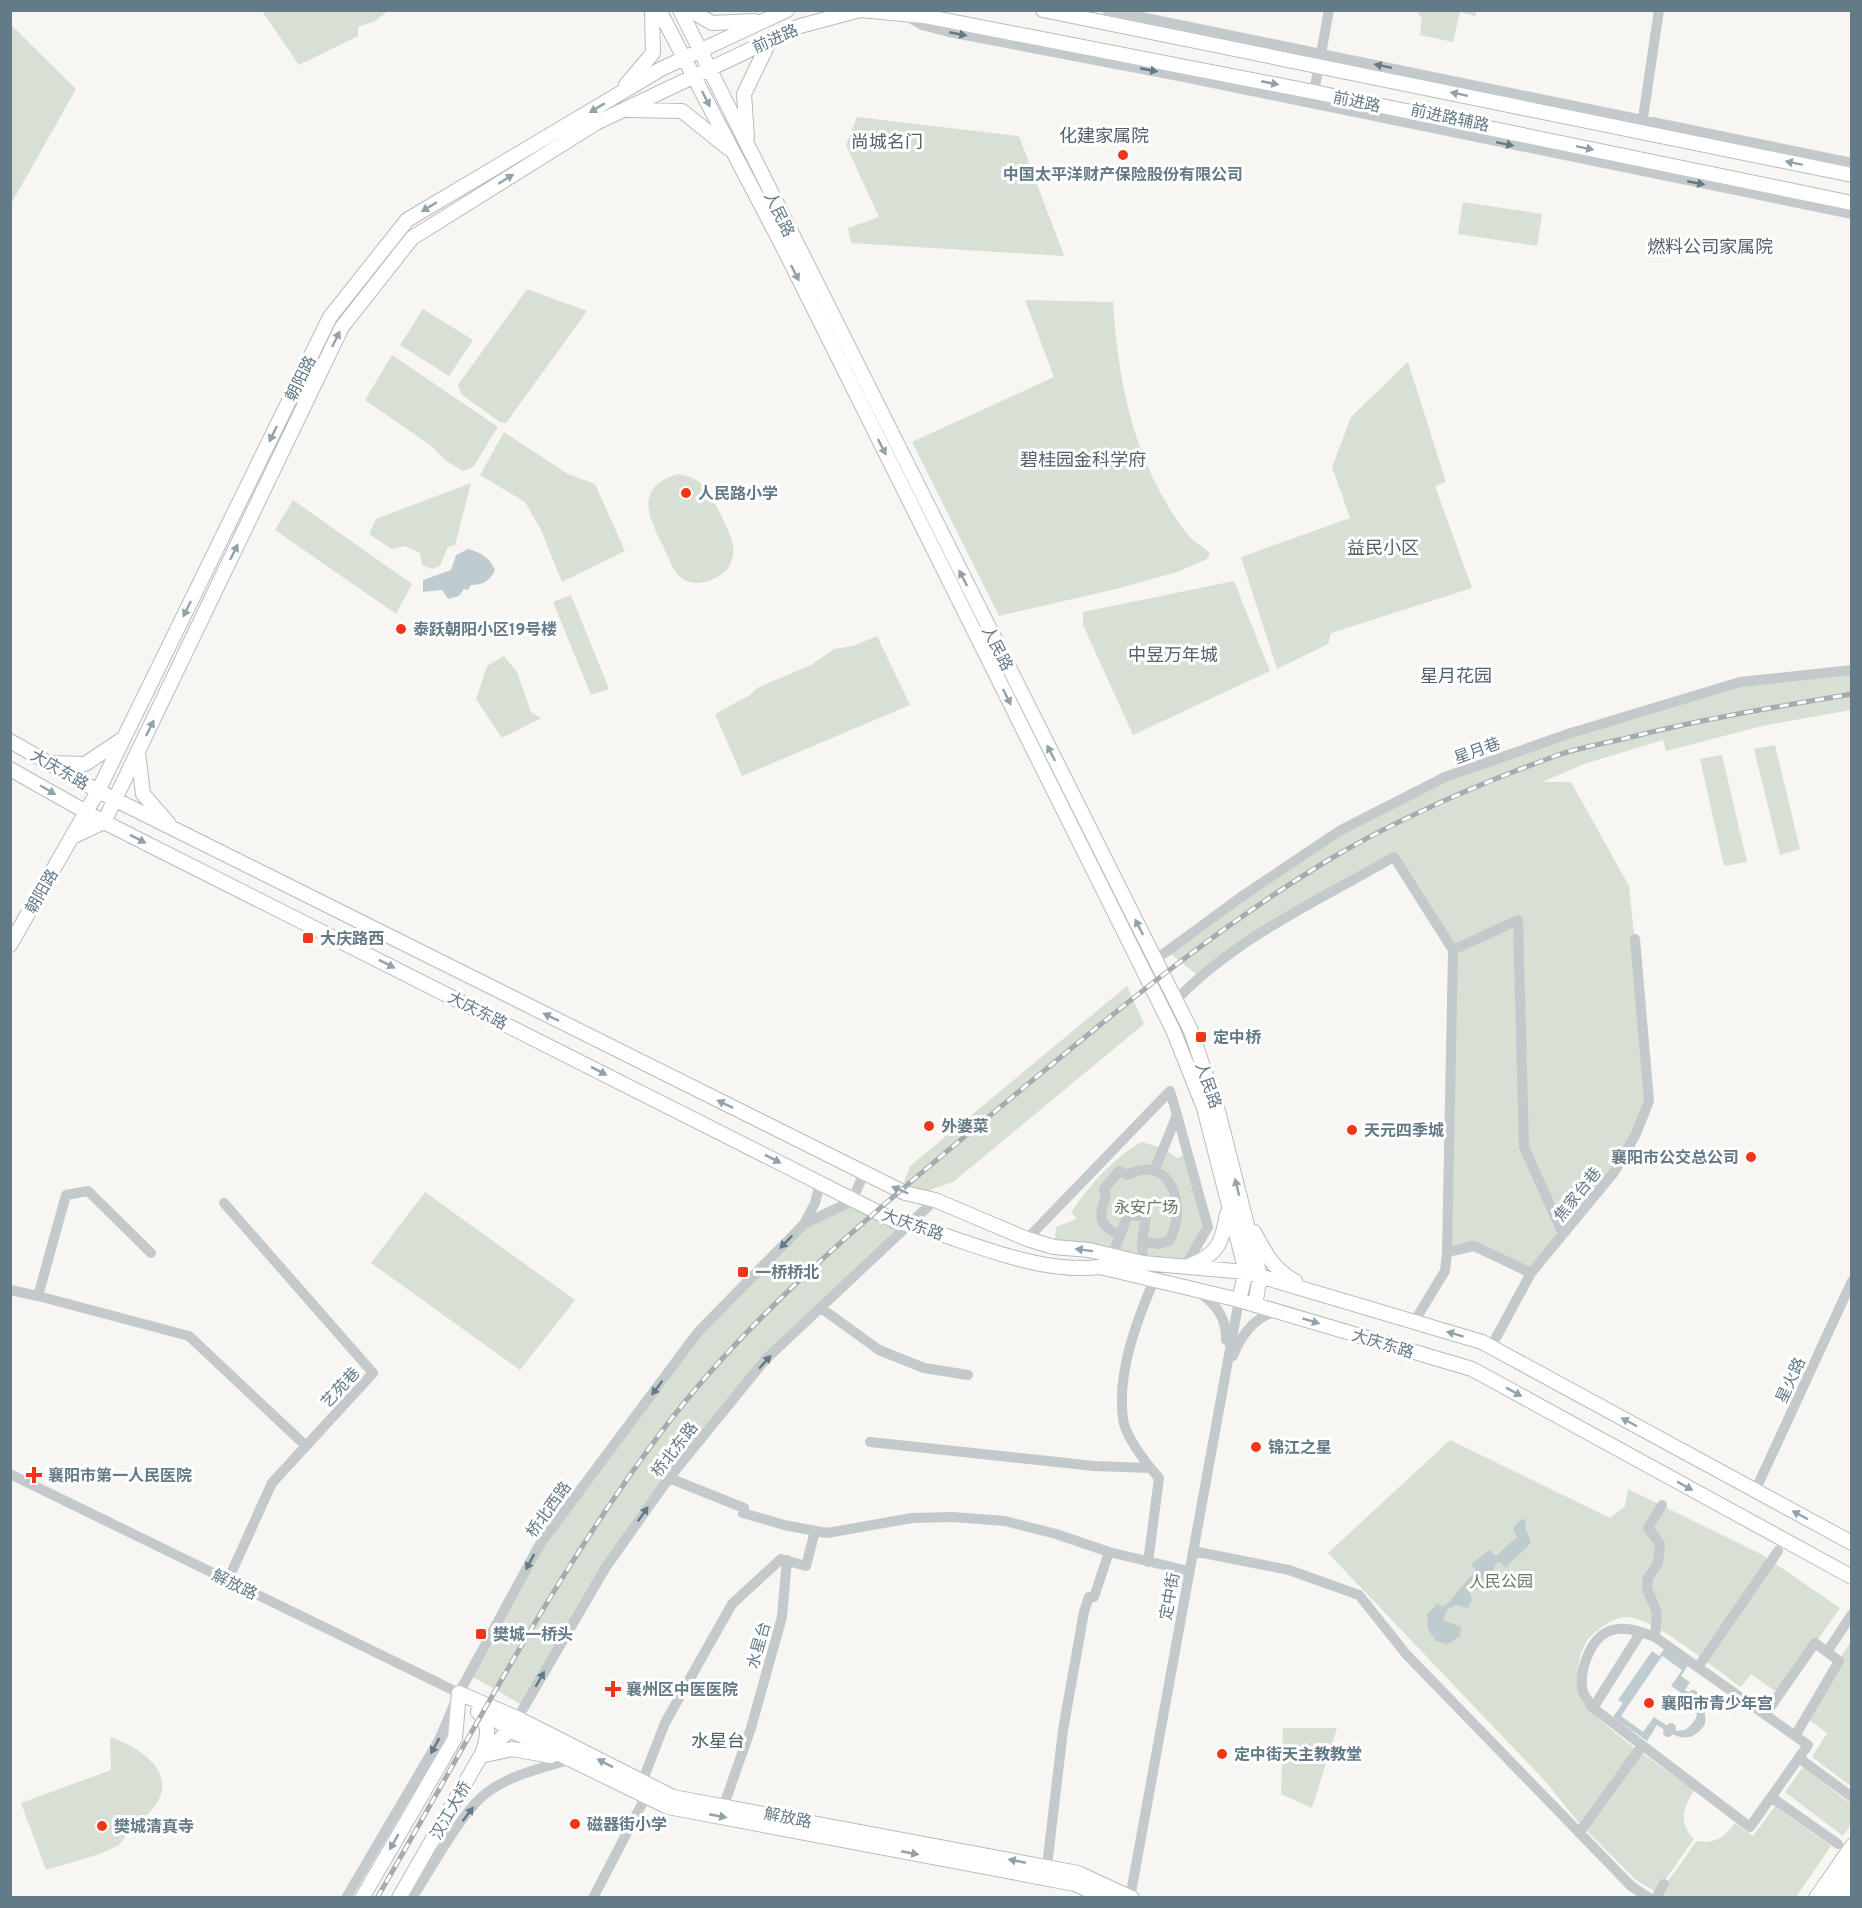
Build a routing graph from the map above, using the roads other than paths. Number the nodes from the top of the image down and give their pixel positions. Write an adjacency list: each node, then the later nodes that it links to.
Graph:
1 (652, 10): 20 (main road)
2 (659, 10): 15 (main road, 人民路)
3 (680, 10): 14 (main road, 人民路)
4 (690, 10): 12 (main road)
5 (787, 10): 12 (main road, 前进路)
6 (860, 10): 11 (main road, 前进路); 13 (main road, 前进路)
7 (1043, 10): 16 (main road, 前进路)
8 (1107, 10): 16 (street)
9 (1329, 10): 16 (street)
10 (1659, 10): 22 (street)
11 (903, 14): 19 (main road, 前进路, one-way to 19); 28 (street, 前进路辅路, one-way to 28)
12 (763, 21): 14 (main road, 前进路)
13 (771, 38): 17 (main road, 前进路); 23 (main road)
14 (700, 49): 15 (main road, 前进路); 17 (main road, 人民路)
15 (684, 58): 18 (main road, 人民路); 20 (main road, 朝阳路)
16 (1320, 59): 19 (street); 22 (main road, 前进路, one-way to 16)
17 (710, 69): 18 (main road, 前进路); 23 (main road, 人民路)
18 (694, 76): 21 (main road, 朝阳路); 24 (main road, 人民路, one-way to 24)
19 (1314, 92): 27 (main road, 前进路, one-way to 27)
20 (618, 95): 30 (main road, 朝阳路, one-way to 30)
21 (623, 110): 24 (main road); 32 (main road, 朝阳路, one-way to 21)
22 (1642, 126): 25 (street); 26 (main road, 前进路, one-way to 22)
23 (748, 145): 44 (main road, 人民路, one-way to 23)
24 (733, 152): 54 (main road, 人民路, one-way to 54)
25 (1851, 163)
26 (1851, 175)
27 (1851, 203)
28 (1851, 214)
29 (1851, 670): 44 (street, 星月巷)
30 (123, 739): 33 (main road); 35 (main road, 朝阳路)
31 (10, 741): 33 (main road, 大庆东路)
32 (138, 752): 36 (main road, 朝阳路); 39 (main road)
33 (49, 763): 35 (main road, 大庆东路)
34 (10, 769): 37 (main road, 大庆东路, one-way to 37)
35 (98, 791): 36 (main road, 大庆东路); 37 (main road, 朝阳路)
36 (115, 800): 38 (main road, 朝阳路); 39 (main road, 大庆东路)
37 (86, 812): 38 (main road, 大庆东路); 40 (main road, 朝阳路)
38 (104, 822): 40 (main road); 49 (main road, 大庆东路, one-way to 49)
39 (172, 828): 48 (main road, 大庆东路, one-way to 39)
40 (72, 837): 42 (main road, 朝阳路)
41 (1635, 939): 57 (street, 焦家台巷)
42 (10, 945)
43 (1453, 950): 45 (street); 57 (street); 61 (street)
44 (1155, 960): 45 (main road, 人民路)
45 (1176, 1000): 53 (main road, 人民路, one-way to 45)
46 (1177, 1115): 47 (street); 59 (street); 65 (street)
47 (1155, 1169): 58 (street); 60 (street)
48 (864, 1173): 50 (main road, 大庆东路, one-way to 48); 51 (street)
49 (820, 1183): 51 (main road, 大庆东路); 55 (street)
50 (935, 1200): 56 (street, 桥北东路); 59 (main road, 大庆东路)
51 (852, 1201): 55 (street, 桥北西路); 56 (main road, 大庆东路)
52 (224, 1203): 84 (street, 艺苑巷)
53 (1242, 1208): 68 (main road, 人民路); 73 (main road)
54 (1228, 1209): 65 (main road); 66 (main road, 人民路)
55 (804, 1224): 105 (street, 桥北西路, one-way to 105)
56 (910, 1224): 69 (main road, 大庆东路); 77 (street, 桥北东路)
57 (1563, 1234): 67 (street, 焦家台巷)
58 (1120, 1236): 60 (street); 63 (street)
59 (1027, 1239): 63 (main road, 大庆东路, one-way to 59)
60 (1142, 1241): 64 (street)
61 (1447, 1252): 67 (street); 79 (street)
62 (151, 1253): 74 (street)
63 (1112, 1256): 64 (main road, 大庆东路)
64 (1143, 1263): 65 (main road, 大庆东路)
65 (1184, 1268): 66 (main road, 大庆东路)
66 (1246, 1272): 68 (main road, 大庆东路); 75 (main road, 人民路)
67 (1531, 1273): 80 (street, 焦家台巷)
68 (1260, 1276): 73 (main road, 大庆东路); 76 (main road, 人民路)
69 (1154, 1280): 72 (main road, 大庆东路); 85 (street)
70 (1851, 1281): 88 (street, 星火路)
71 (10, 1290): 74 (street)
72 (1197, 1290): 75 (main road, 大庆东路); 82 (street)
73 (1317, 1293): 79 (main road, 大庆东路)
74 (38, 1296): 84 (street)
75 (1239, 1300): 76 (main road, 大庆东路); 82 (street, 定中街)
76 (1255, 1305): 78 (main road, 大庆东路)
77 (821, 1308): 81 (street); 87 (street, 桥北东路, one-way to 77)
78 (1277, 1311): 82 (street); 98 (main road, 大庆东路, one-way to 98)
79 (1414, 1322): 80 (main road, 大庆东路, one-way to 79)
80 (1491, 1347): 88 (main road, 大庆东路, one-way to 80)
81 (968, 1375)
82 (1224, 1379): 92 (street, 定中街)
83 (870, 1442): 85 (street)
84 (306, 1446): 99 (street, 艺苑巷)
85 (1150, 1468): 96 (street)
86 (10, 1474): 99 (street, 解放路)
87 (669, 1478): 90 (street); 108 (street, 桥北东路, one-way to 87)
88 (1755, 1491): 91 (main road, 大庆东路, one-way to 88)
89 (1662, 1505): 102 (street)
90 (815, 1531): 94 (street); 95 (street)
91 (1851, 1543)
92 (1192, 1551): 97 (street, 定中街); 119 (street)
93 (1778, 1551): 104 (street)
94 (1109, 1552): 96 (street); 122 (street)
95 (787, 1560): 114 (street); 118 (street, 水星台)
96 (1148, 1562): 97 (street)
97 (1189, 1571): 125 (street, 定中街)
98 (1851, 1577)
99 (228, 1580): 105 (street, 解放路)
100 (1851, 1614): 103 (street)
101 (1641, 1632): 102 (street); 106 (street); 106 (street)
102 (1655, 1637): 104 (street)
103 (1827, 1652): 107 (street); 109 (street)
104 (1698, 1667): 107 (street)
105 (459, 1693): 108 (main road, 解放路); 111 (main road); 126 (street, 桥北西路, one-way to 126); 127 (main road, 汉江大桥, one-way to 127)
106 (1593, 1708): 110 (street)
107 (1765, 1715): 109 (street)
108 (514, 1724): 111 (main road, 汉江大桥); 113 (main road, 解放路); 114 (main road, 解放路, one-way to 108)
109 (1795, 1736): 112 (street)
110 (1642, 1746): 116 (street); 119 (street)
111 (480, 1757): 113 (main road); 128 (main road, 汉江大桥)
112 (1799, 1758): 116 (street); 117 (street)
113 (571, 1759): 115 (main road, 解放路); 129 (street, one-way to 113)
114 (642, 1782): 118 (main road, 解放路)
115 (646, 1796): 130 (street); 131 (main road, 解放路, one-way to 131)
116 (1771, 1797): 120 (street)
117 (1851, 1797)
118 (724, 1805): 122 (main road, 解放路, one-way to 118)
119 (1579, 1833): 132 (street)
120 (1845, 1845): 134 (main road)
121 (1851, 1864): 135 (main road)
122 (1047, 1866): 125 (main road, 解放路)
123 (1851, 1882): 136 (main road)
124 (1664, 1884): 133 (street)
125 (1131, 1897)
126 (346, 1898)
127 (362, 1898)
128 (399, 1898)
129 (412, 1898)
130 (593, 1898)
131 (1105, 1898)
132 (1649, 1898)
133 (1656, 1898)
134 (1816, 1898)
135 (1828, 1898)
136 (1841, 1898)

